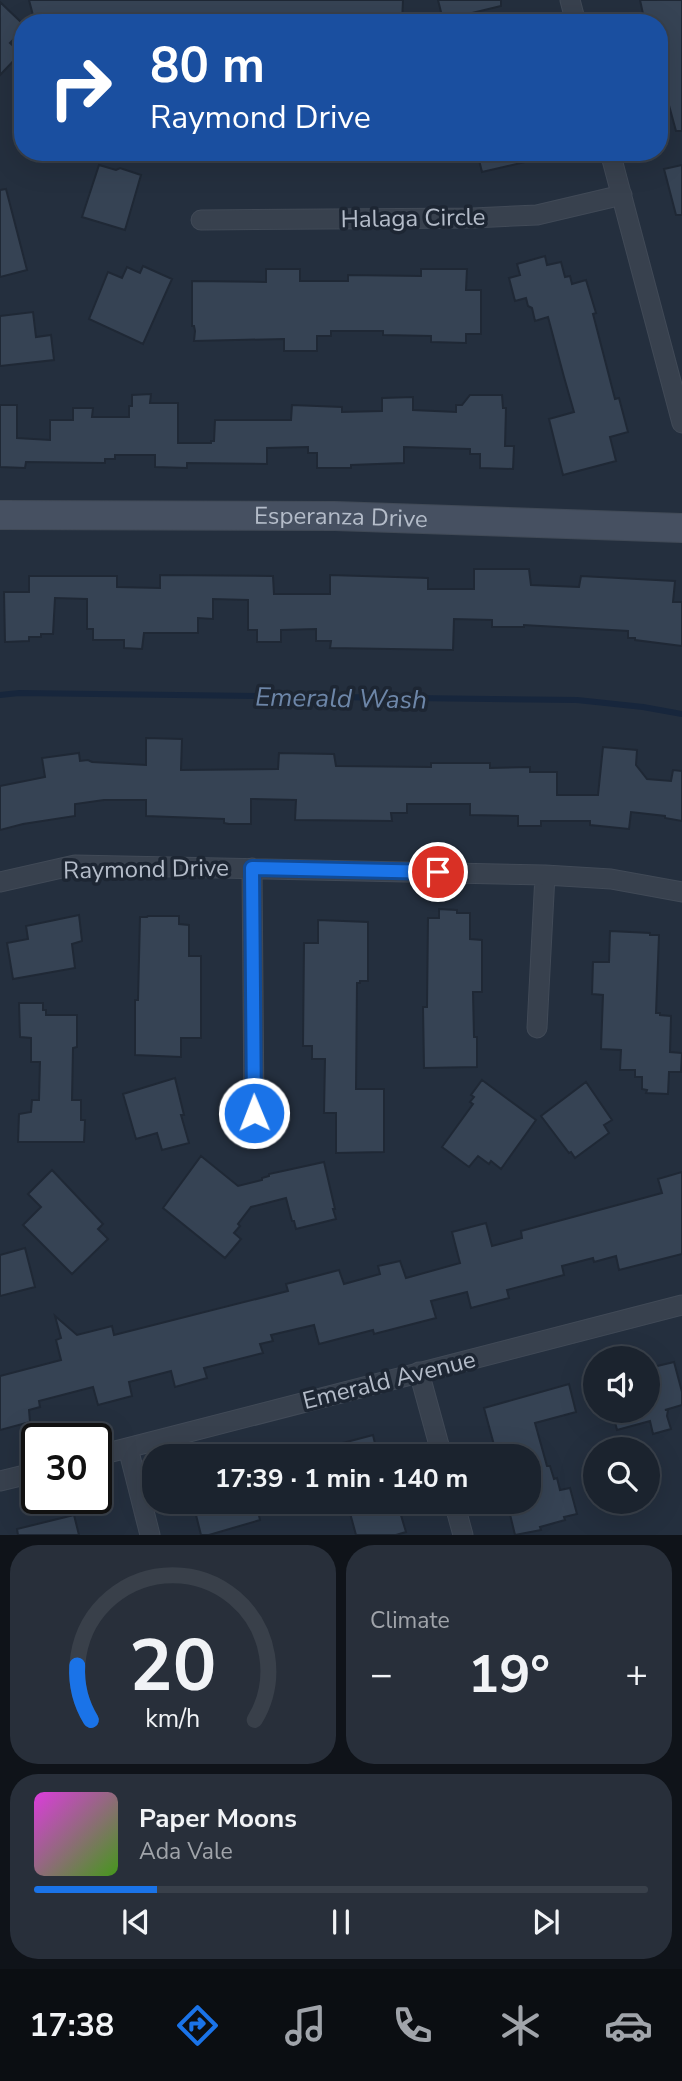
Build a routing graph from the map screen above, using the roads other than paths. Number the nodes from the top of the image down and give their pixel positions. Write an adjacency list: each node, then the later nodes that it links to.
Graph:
1 (613, 161): 2 (street)
2 (622, 195): 3 (street, Halaga Circle); 4 (street)
3 (201, 220)
4 (682, 423)
5 (0, 515): 6 (main road, Esperanza Drive)
6 (682, 528)
7 (252, 868): 8 (street, Raymond Drive); 9 (street, Raymond Drive); 12 (street)
8 (545, 875): 10 (street, Raymond Drive); 11 (street)
9 (0, 882)
10 (682, 892)
11 (537, 1028)
12 (254, 1113)
13 (682, 1305): 14 (street, Emerald Avenue)
14 (419, 1372): 15 (street); 16 (street, Emerald Avenue)
15 (439, 1444)
16 (128, 1448): 17 (street, Emerald Avenue); 21 (street)
17 (112, 1452)
18 (21, 1476): 19 (street)
19 (0, 1481)
20 (457, 1514): 22 (street)
21 (150, 1535)
22 (463, 1535)

